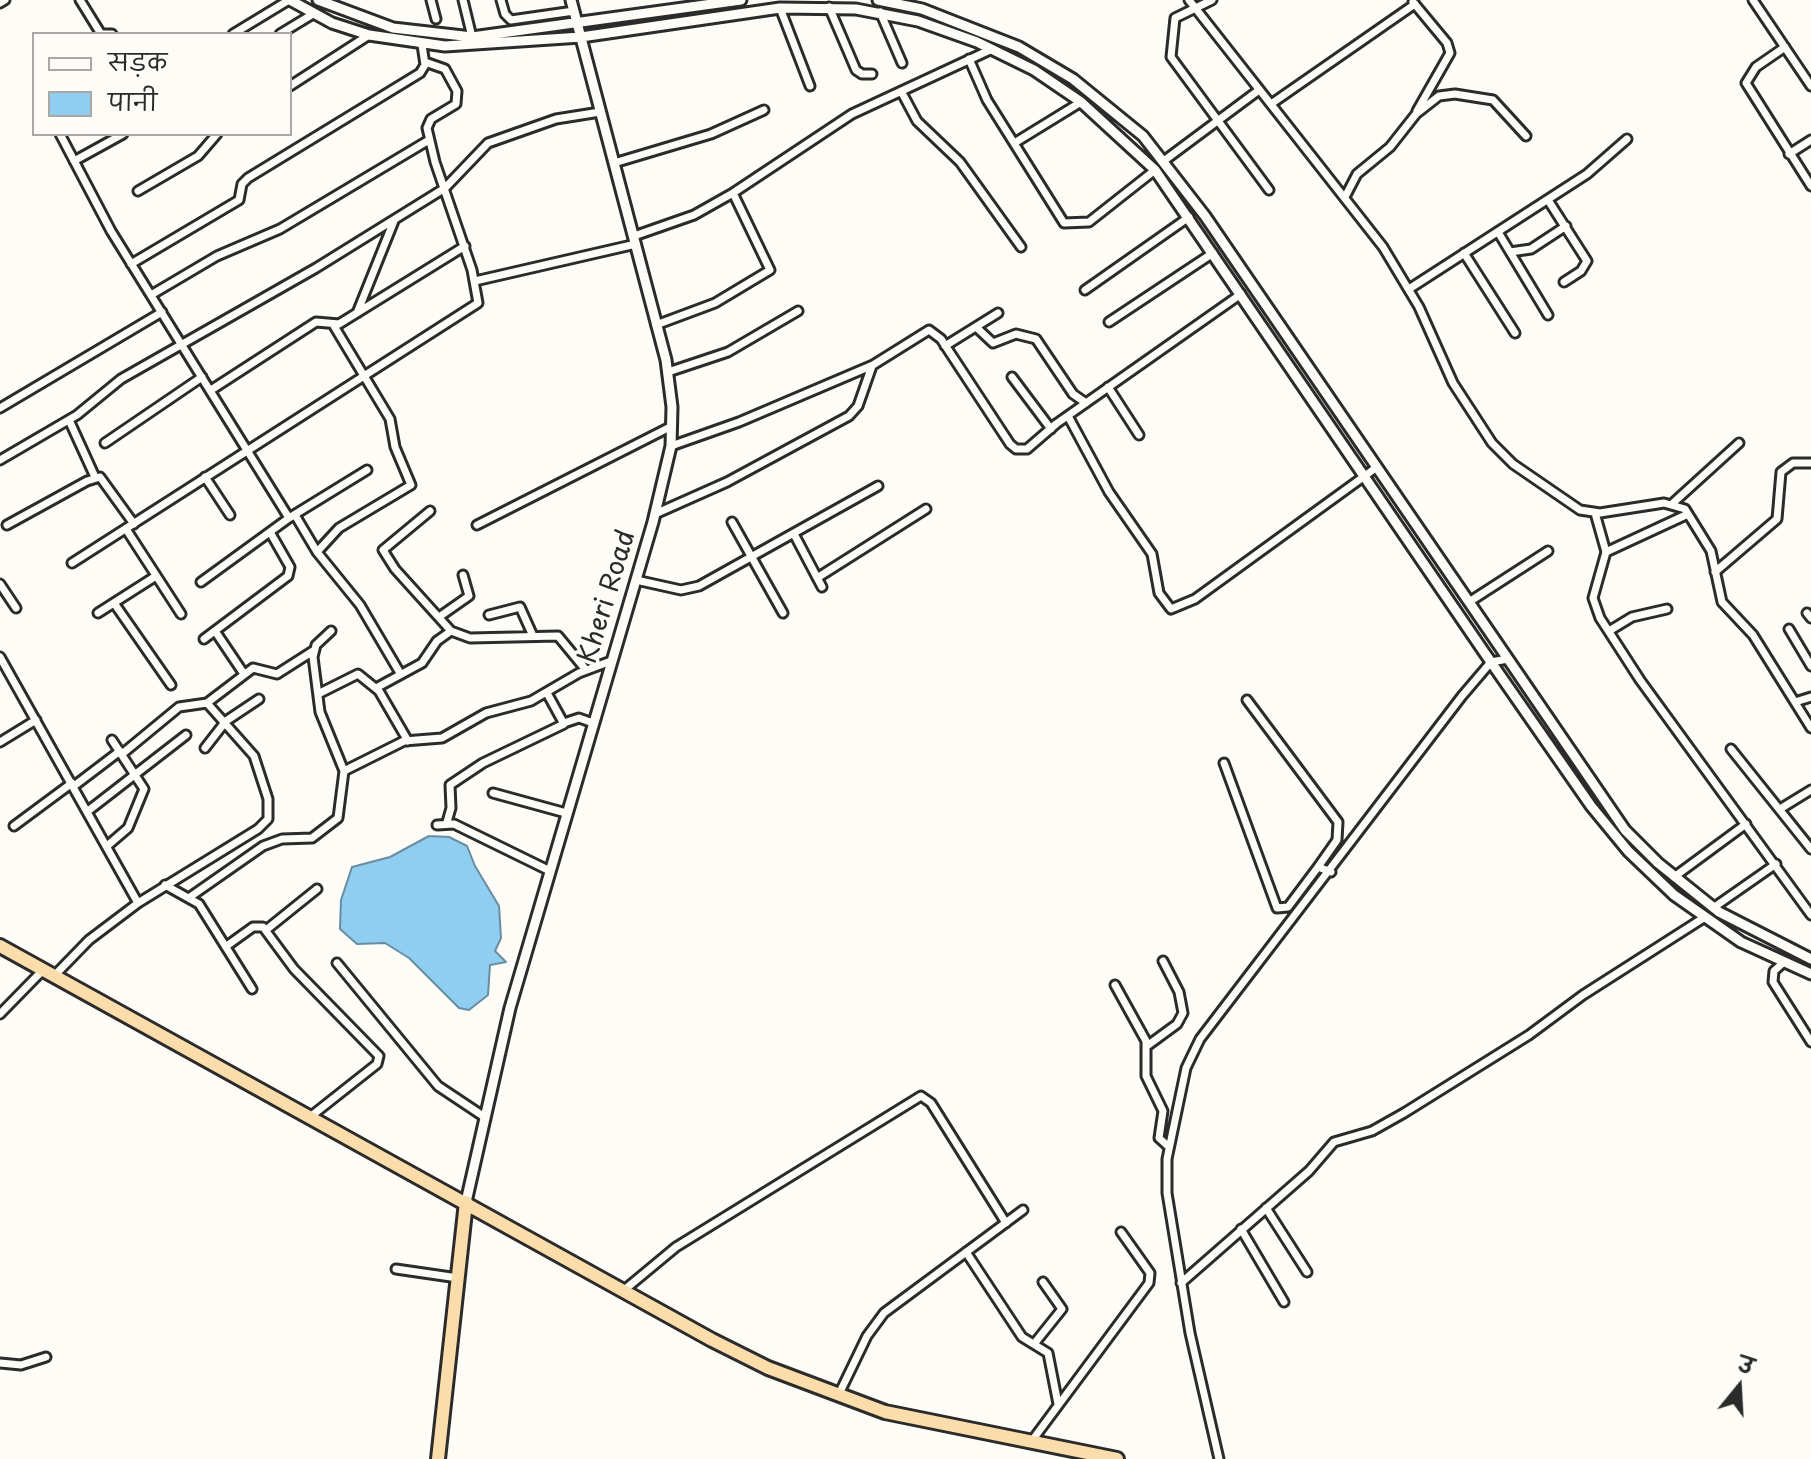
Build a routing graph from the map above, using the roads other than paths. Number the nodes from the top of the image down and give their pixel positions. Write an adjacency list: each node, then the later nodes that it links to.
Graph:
1 (80, 0): 22 (street)
2 (290, 0): 19 (street); 23 (street)
3 (318, 0): 26 (street)
4 (431, 0): 20 (street)
5 (463, 0): 26 (street)
6 (501, 0): 17 (street)
7 (571, 0): 17 (street, Kheri Road)
8 (741, 0): 21 (street)
9 (878, 0): 54 (street)
10 (1189, 0): 16 (street)
11 (1212, 0): 16 (street)
12 (1753, 0): 28 (street)
13 (1413, 2): 40 (street); 43 (street)
14 (829, 7): 15 (street); 18 (street); 33 (street)
15 (780, 8): 21 (street); 35 (street)
16 (1195, 9): 37 (street); 44 (street)
17 (574, 11): 21 (street, Kheri Road)
18 (880, 12): 29 (street); 32 (street)
19 (313, 14): 24 (street); 25 (street)
20 (436, 19)
21 (579, 29): 26 (street); 27 (street); 42 (street, Kheri Road)
22 (101, 32)
23 (236, 32)
24 (283, 32)
25 (369, 35): 27 (street); 34 (street)
26 (472, 37)
27 (422, 45): 31 (street)
28 (1785, 47): 36 (street); 53 (street)
29 (993, 49): 30 (street); 39 (street)
30 (969, 59): 38 (street); 52 (street)
31 (425, 62): 50 (street); 75 (street)
32 (902, 63)
33 (872, 74)
34 (292, 85)
35 (810, 86)
36 (1811, 86)
37 (1259, 90): 40 (street); 44 (street)
38 (901, 91): 62 (street); 71 (street)
39 (1081, 102): 52 (street); 57 (street)
40 (1271, 104): 63 (street)
41 (764, 110): 56 (street)
42 (600, 112): 56 (street, Kheri Road); 59 (street)
43 (1416, 114): 48 (street); 63 (street)
44 (1220, 120): 54 (street); 60 (street)
45 (61, 136): 55 (street)
46 (119, 136): 55 (street)
47 (215, 136): 61 (street)
48 (1526, 136)
49 (1627, 139): 64 (street)
50 (429, 140): 59 (street); 81 (street)
51 (1811, 140): 53 (street)
52 (1016, 142): 57 (street)
53 (1789, 154): 58 (street)
54 (1165, 160): 115 (street)
55 (74, 161): 75 (street)
56 (614, 163): 69 (street, Kheri Road)
57 (1155, 170): 65 (street)
58 (1811, 186)
59 (445, 188): 66 (street); 70 (street)
60 (1269, 190)
61 (138, 191)
62 (733, 193): 69 (street); 88 (street)
63 (1345, 197): 78 (street)
64 (1548, 200): 67 (street); 68 (street)
65 (1189, 217): 73 (street); 79 (street)
66 (395, 219): 84 (street); 92 (street)
67 (1566, 226): 72 (street); 77 (street)
68 (1498, 232): 72 (street); 74 (street)
69 (635, 240): 76 (street); 88 (street, Kheri Road)
70 (465, 246): 76 (street); 84 (street)
71 (1021, 247)
72 (1510, 252): 86 (street)
73 (1213, 253): 80 (street); 87 (street)
74 (1464, 253): 78 (street); 91 (street)
75 (131, 264): 81 (street)
76 (475, 281): 96 (street)
77 (1564, 282)
78 (1409, 289): 122 (street)
79 (1085, 290)
80 (1241, 294): 99 (street); 115 (street)
81 (151, 295): 83 (street)
82 (798, 311): 95 (street)
83 (162, 312): 92 (street); 102 (street)
84 (357, 313): 89 (street)
85 (998, 313): 90 (street)
86 (1548, 315)
87 (1109, 322)
88 (656, 325): 95 (street, Kheri Road)
89 (334, 326): 96 (street); 100 (street)
90 (976, 327): 93 (street); 101 (street)
91 (1515, 333)
92 (182, 345): 97 (street); 104 (street)
93 (945, 346): 94 (street); 106 (street)
94 (873, 365): 110 (street); 123 (street)
95 (668, 372): 105 (street, Kheri Road)
96 (363, 375): 111 (street); 134 (street)
97 (202, 377): 100 (street); 108 (street)
98 (1012, 377): 106 (street)
99 (1108, 387): 101 (street); 107 (street)
100 (211, 390): 111 (street)
101 (1086, 403): 103 (street)
102 (0, 408)
103 (1068, 416): 106 (street); 115 (street)
104 (69, 420): 112 (street); 116 (street)
105 (672, 426): 110 (street, Kheri Road); 129 (street)
106 (1051, 429)
107 (1139, 435)
108 (105, 443)
109 (1739, 443): 119 (street)
110 (671, 446): 123 (street, Kheri Road)
111 (248, 449): 117 (street); 126 (street)
112 (0, 460)
113 (1811, 463): 138 (street)
114 (367, 470): 126 (street)
115 (1372, 471): 146 (street); 164 (street)
116 (95, 477): 128 (street); 130 (street)
117 (205, 477): 125 (street); 130 (street)
118 (878, 486): 132 (street)
119 (1673, 503): 122 (street); 124 (street)
120 (926, 509): 141 (street)
121 (430, 511): 154 (street)
122 (1595, 513): 135 (street)
123 (655, 514): 142 (street, Kheri Road)
124 (1688, 514): 135 (street); 138 (street)
125 (230, 515)
126 (292, 516): 131 (street); 134 (street)
127 (732, 522): 136 (street)
128 (7, 525)
129 (477, 525)
130 (130, 526): 137 (street); 140 (street)
131 (270, 532): 143 (street); 156 (street)
132 (794, 534): 136 (street); 141 (street)
133 (1548, 551): 146 (street)
134 (317, 552): 169 (street)
135 (1606, 552): 159 (street)
136 (753, 557): 142 (street); 151 (street)
137 (72, 563)
138 (1715, 572): 179 (street)
139 (463, 575): 154 (street)
140 (156, 576): 147 (street); 152 (street)
141 (817, 578): 145 (street)
142 (636, 580): 165 (street, Kheri Road)
143 (201, 582)
144 (0, 584): 148 (street)
145 (822, 587)
146 (1469, 602): 164 (street)
147 (114, 603): 150 (street); 172 (street)
148 (16, 608)
149 (1667, 609): 159 (street)
150 (98, 613)
151 (783, 613)
152 (181, 614)
153 (489, 615): 160 (street)
154 (439, 617): 158 (street)
155 (1789, 629): 166 (street)
156 (215, 631): 161 (street); 170 (street)
157 (331, 631): 162 (street)
158 (451, 631): 160 (street); 169 (street)
159 (1609, 631): 203 (street)
160 (533, 636): 167 (street)
161 (204, 639)
162 (313, 651): 170 (street); 174 (street)
163 (0, 657): 168 (street)
164 (1495, 659): 209 (street); 211 (street); 218 (street)
165 (611, 661): 167 (street); 184 (street, Kheri Road)
166 (1811, 666)
167 (586, 670): 175 (street)
168 (9, 671): 171 (street); 181 (street)
169 (400, 673): 173 (street)
170 (244, 674): 180 (street)
171 (0, 676)
172 (171, 685)
173 (376, 688): 174 (street); 188 (street)
174 (320, 693): 194 (street)
175 (547, 693): 183 (street); 188 (street)
176 (1811, 697): 179 (street)
177 (259, 699): 182 (street)
178 (1247, 700): 209 (street)
179 (1795, 702): 185 (street)
180 (207, 703): 182 (street); 192 (street)
181 (36, 720): 189 (street); 196 (street)
182 (226, 721): 190 (street); 212 (street)
183 (564, 723): 184 (street); 202 (street)
184 (593, 723): 201 (street, Kheri Road)
185 (1811, 728)
186 (186, 735): 195 (street)
187 (112, 740): 192 (street)
188 (408, 741): 194 (street)
189 (0, 742)
190 (205, 748)
191 (1731, 749): 199 (street)
192 (121, 752): 195 (street); 196 (street)
193 (1224, 763): 209 (street)
194 (344, 771): 214 (street)
195 (135, 773): 200 (street); 206 (street)
196 (73, 784): 200 (street); 205 (street)
197 (1811, 790): 199 (street)
198 (493, 793): 201 (street)
199 (1780, 809): 207 (street)
200 (88, 811): 206 (street)
201 (566, 813): 210 (street, Kheri Road)
202 (447, 822): 204 (street); 210 (street)
203 (1746, 824): 208 (street); 211 (street)
204 (437, 825)
205 (14, 826)
206 (107, 846): 215 (street)
207 (1811, 849)
208 (1776, 864): 216 (street); 217 (street)
209 (1325, 870): 234 (street)
210 (550, 871): 232 (street, Kheri Road)
211 (1674, 877): 216 (street)
212 (165, 885): 214 (street); 215 (street)
213 (317, 889): 219 (street)
214 (190, 897): 220 (street)
215 (138, 903): 225 (street)
216 (1713, 908): 222 (street)
217 (1811, 915)
218 (1705, 917): 222 (street); 236 (street)
219 (266, 930): 220 (street); 233 (street)
220 (228, 945): 228 (street)
221 (0, 946): 225 (highway)
222 (1799, 958): 226 (street); 230 (street)
223 (1163, 961): 231 (street)
224 (337, 963): 232 (street)
225 (48, 973): 229 (street); 233 (highway)
226 (1811, 974)
227 (1115, 985): 231 (street)
228 (252, 989)
229 (0, 1014)
230 (1811, 1042)
231 (1147, 1046): 234 (street)
232 (483, 1116): 235 (street, Kheri Road)
233 (310, 1117): 235 (highway)
234 (1166, 1146): 246 (street)
235 (466, 1202): 244 (highway); 247 (highway)
236 (1266, 1208): 239 (street); 243 (street)
237 (1023, 1210): 238 (street)
238 (1006, 1223): 241 (street); 247 (street)
239 (1241, 1229): 246 (street); 248 (street)
240 (1121, 1232): 253 (street)
241 (966, 1252): 249 (street); 252 (street)
242 (396, 1269): 244 (street)
243 (1307, 1272)
244 (458, 1278): 255 (highway)
245 (1043, 1282): 249 (street)
246 (1181, 1283): 257 (street)
247 (623, 1291): 252 (highway)
248 (1284, 1302)
249 (1034, 1344): 253 (street)
250 (46, 1357): 251 (street)
251 (0, 1363)
252 (838, 1396): 254 (highway)
253 (1058, 1404): 254 (street)
254 (1031, 1442): 256 (highway)
255 (438, 1459)
256 (1117, 1459)
257 (1219, 1459)

